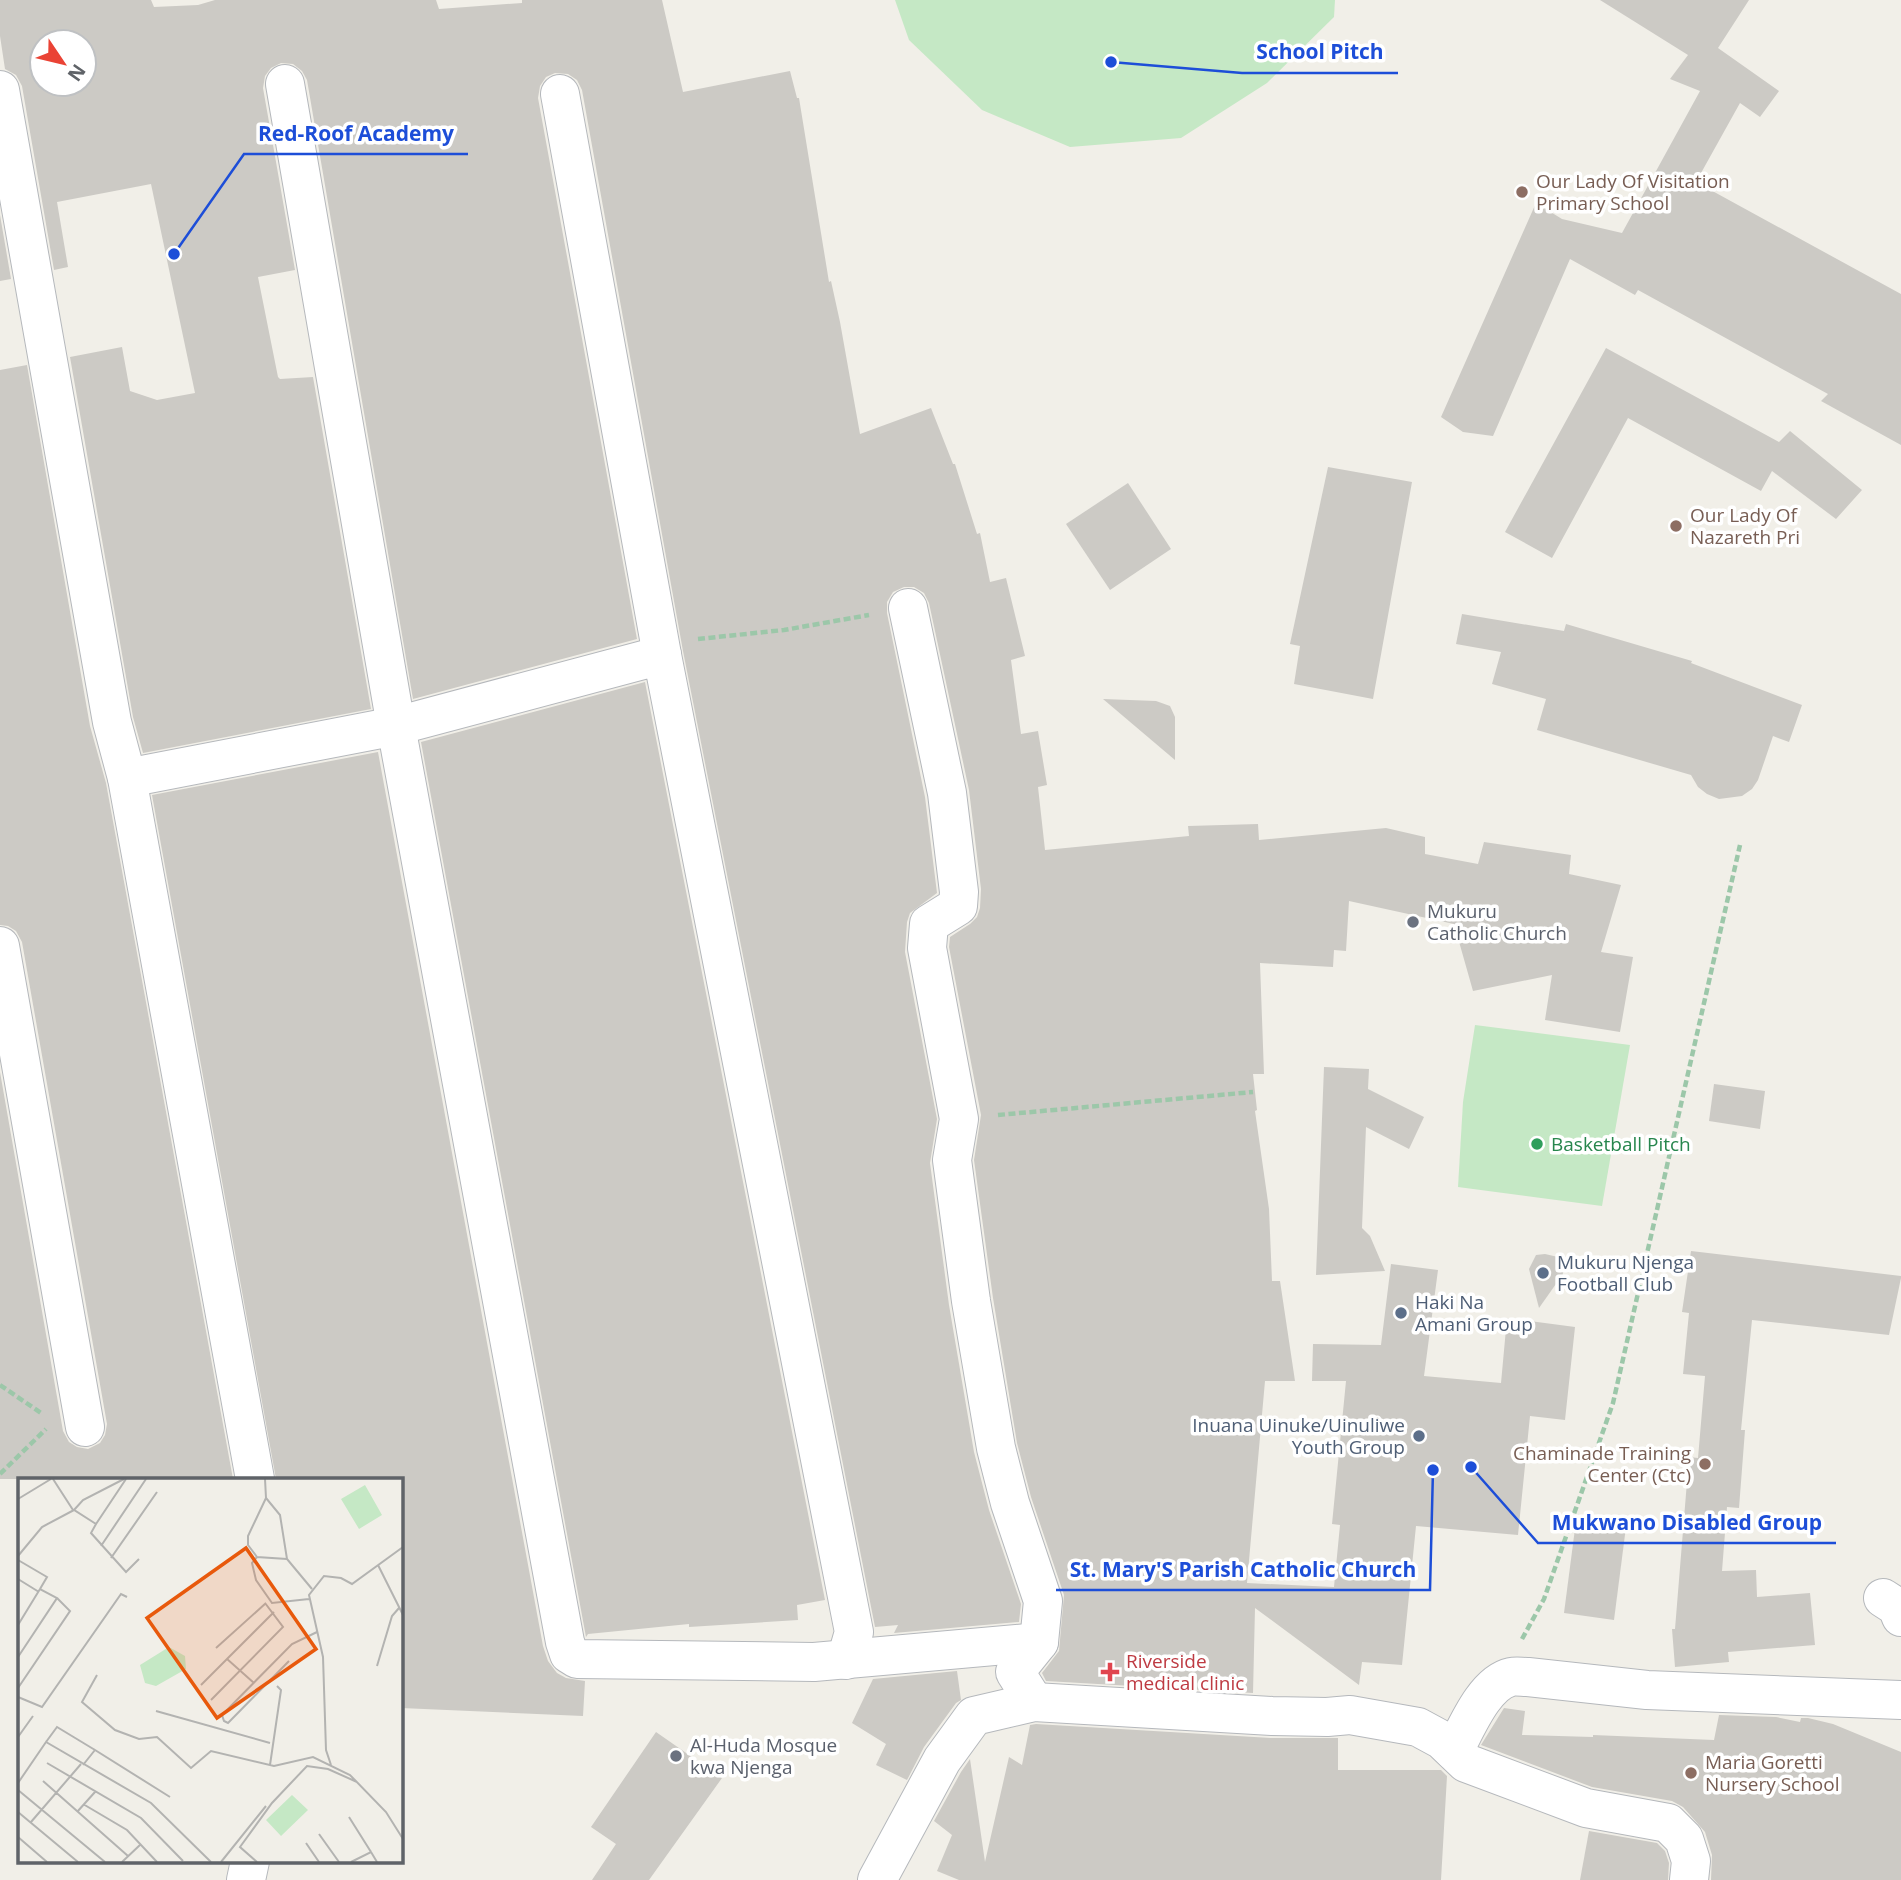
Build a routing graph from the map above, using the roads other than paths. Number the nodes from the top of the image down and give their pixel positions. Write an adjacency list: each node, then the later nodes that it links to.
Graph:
1 (285, 84): 6 (street)
2 (0, 90): 7 (street)
3 (560, 94): 5 (street)
4 (908, 608): 11 (street)
5 (678, 647): 6 (street); 12 (street)
6 (396, 726): 7 (street); 12 (street)
7 (127, 778): 10 (street)
8 (0, 946): 9 (street)
9 (70, 1428)
10 (255, 1478)
11 (1039, 1642): 12 (street); 14 (street)
12 (846, 1660)
13 (1901, 1700): 15 (street)
14 (1034, 1702): 15 (street); 18 (street)
15 (1454, 1751): 19 (street)
16 (250, 1862): 17 (street)
17 (246, 1880)
18 (877, 1880)
19 (1689, 1880)

